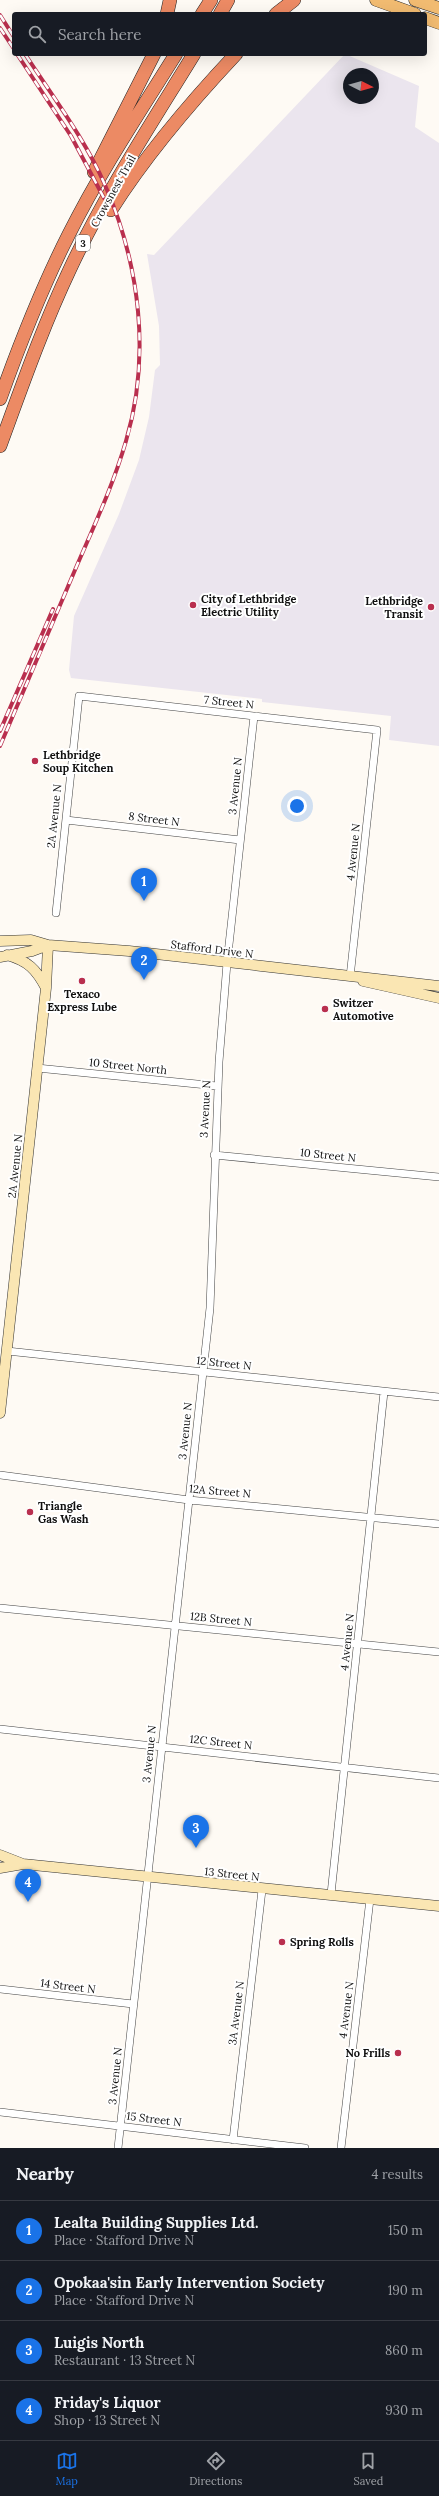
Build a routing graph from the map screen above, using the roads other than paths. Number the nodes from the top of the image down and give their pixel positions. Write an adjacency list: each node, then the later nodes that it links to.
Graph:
1 (170, 0): 9 (highway)
2 (211, 0): 10 (highway)
3 (228, 0): 11 (highway)
4 (294, 0): 7 (highway)
5 (376, 0): 12 (main road)
6 (415, 0): 8 (main road)
7 (281, 8)
8 (439, 8)
9 (167, 12)
10 (203, 12)
11 (221, 12)
12 (409, 12)
13 (427, 19): 14 (main road)
14 (439, 23)
15 (153, 56): 20 (highway)
16 (175, 56): 20 (highway, Crowsnest Trail / 3)
17 (193, 56): 19 (highway, Crowsnest Trail / 3)
18 (234, 56): 19 (highway)
19 (37, 343): 21 (highway, Crowsnest Trail / 3)
20 (1, 396)
21 (0, 446)
22 (79, 696): 23 (street, 7 Street N); 25 (street, 2A Avenue N)
23 (254, 716): 24 (street, 7 Street N); 26 (street, 3 Avenue N)
24 (377, 730): 32 (street, 4 Avenue N)
25 (66, 820): 26 (street, 8 Street N); 27 (street, 2A Avenue N)
26 (240, 840): 31 (street, 3 Avenue N)
27 (56, 913)
28 (0, 941): 29 (street, Stafford Drive N)
29 (48, 945): 30 (street, Stafford Drive N); 31 (street, Stafford Drive N); 34 (street, 2A Avenue N)
30 (4, 956): 34 (street)
31 (227, 963): 32 (street, Stafford Drive N); 37 (street, 3 Avenue N)
32 (350, 977): 33 (street, Stafford Drive N); 35 (street, Stafford Drive N)
33 (439, 986)
34 (46, 988): 36 (street, 2A Avenue N)
35 (439, 998)
36 (37, 1068): 37 (street, 10 Street North); 40 (street, 2A Avenue N)
37 (218, 1086): 38 (street, 3 Avenue N)
38 (214, 1155): 39 (street, 10 Street N); 41 (street, 3 Avenue N)
39 (439, 1177)
40 (7, 1352): 41 (street, 12 Street N); 44 (street, 2A Avenue N)
41 (203, 1372): 42 (street, 12 Street N); 46 (street, 3 Avenue N)
42 (384, 1392): 43 (street, 12 Street N); 47 (street, 4 Avenue N)
43 (439, 1397)
44 (0, 1413)
45 (0, 1476): 46 (street, 12A Street N)
46 (189, 1500): 47 (street, 12A Street N); 50 (street, 3 Avenue N)
47 (371, 1516): 48 (street, 12A Street N); 51 (street, 4 Avenue N)
48 (439, 1524)
49 (0, 1608): 50 (street, 12B Street N)
50 (174, 1625): 51 (street, 12B Street N); 54 (street, 3 Avenue N)
51 (357, 1644): 52 (street, 12B Street N); 55 (street, 4 Avenue N)
52 (439, 1652)
53 (0, 1729): 54 (street, 12C Street N)
54 (161, 1747): 55 (street, 12C Street N); 60 (street, 3 Avenue N)
55 (344, 1767): 56 (street, 12C Street N); 62 (street, 4 Avenue N)
56 (439, 1778)
57 (0, 1855): 58 (street, 13 Street N)
58 (23, 1864): 59 (street, 13 Street N); 60 (street, 13 Street N)
59 (0, 1868)
60 (146, 1877): 61 (street, 13 Street N); 66 (street, 3 Avenue N)
61 (262, 1890): 62 (street, 13 Street N); 69 (street, 3A Avenue N)
62 (331, 1894): 63 (street, 13 Street N)
63 (370, 1899): 64 (street, 13 Street N); 72 (street, 4 Avenue N)
64 (439, 1906)
65 (0, 1989): 66 (street, 14 Street N)
66 (133, 2004): 68 (street, 3 Avenue N)
67 (0, 2112): 68 (street, 15 Street N)
68 (120, 2126): 69 (street, 15 Street N); 70 (street, 3 Avenue N)
69 (233, 2140): 71 (street, 15 Street N)
70 (118, 2148)
71 (305, 2148)
72 (341, 2148)

